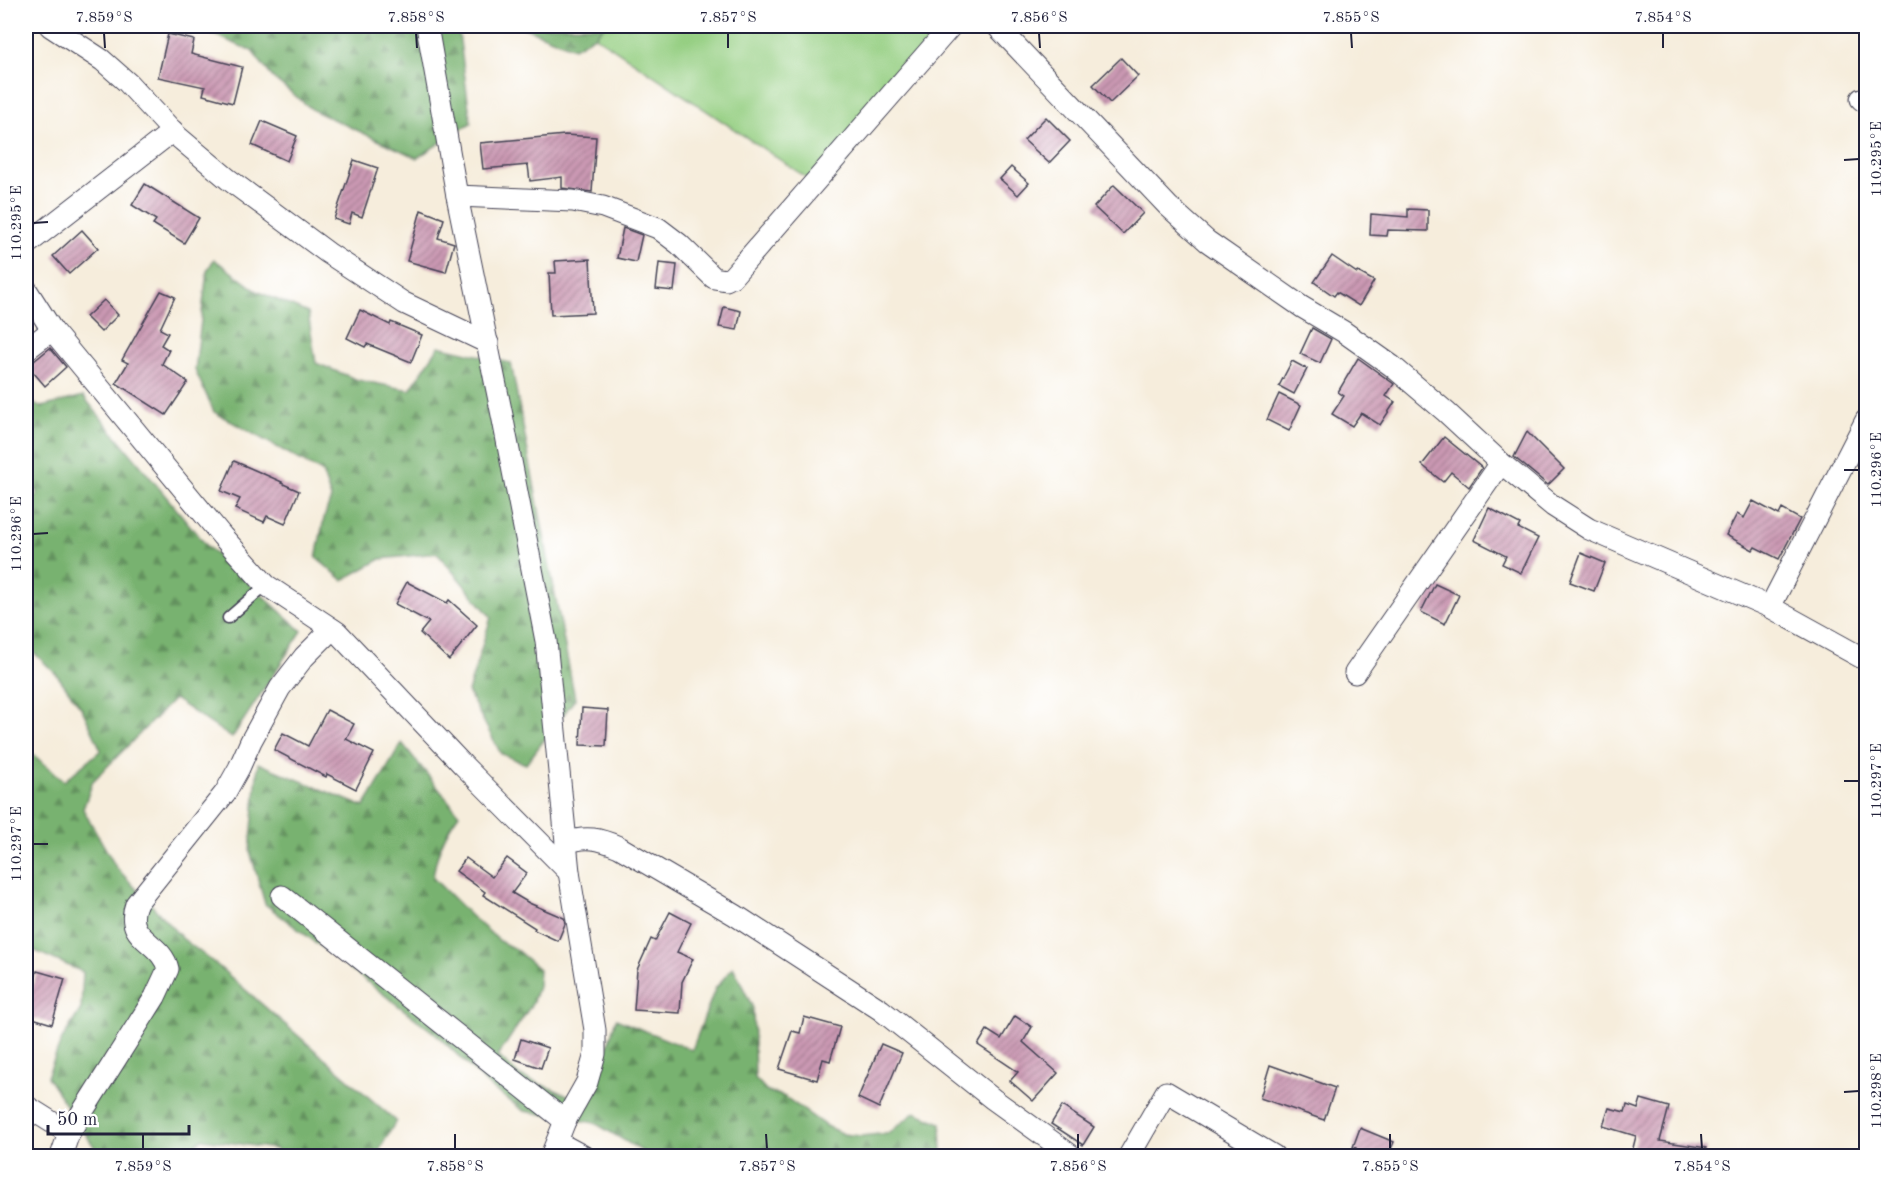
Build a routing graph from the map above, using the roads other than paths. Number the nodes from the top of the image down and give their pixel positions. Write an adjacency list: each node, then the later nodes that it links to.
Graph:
1 (50, 26): 5 (street)
2 (427, 26): 6 (street)
3 (951, 26): 6 (street)
4 (997, 26): 13 (street)
5 (173, 131): 7 (street); 10 (street)
6 (457, 196): 10 (street)
7 (26, 245)
8 (26, 289): 9 (street)
9 (52, 330): 11 (street); 14 (street)
10 (488, 344): 20 (street)
11 (26, 350)
12 (1866, 420): 15 (street)
13 (1502, 464): 15 (street); 19 (street)
14 (266, 585): 16 (lane); 17 (street)
15 (1770, 607): 18 (street)
16 (228, 618)
17 (332, 629): 21 (street); 25 (street)
18 (1866, 660)
19 (1355, 673)
20 (566, 843): 21 (street); 29 (street)
21 (569, 872): 24 (street)
22 (282, 896): 24 (street)
23 (26, 1106): 25 (street)
24 (565, 1121): 26 (street)
25 (69, 1134): 27 (street)
26 (554, 1149): 28 (street)
27 (61, 1156)
28 (583, 1156)
29 (1072, 1156)
30 (1129, 1156): 31 (street)
31 (1274, 1156)

